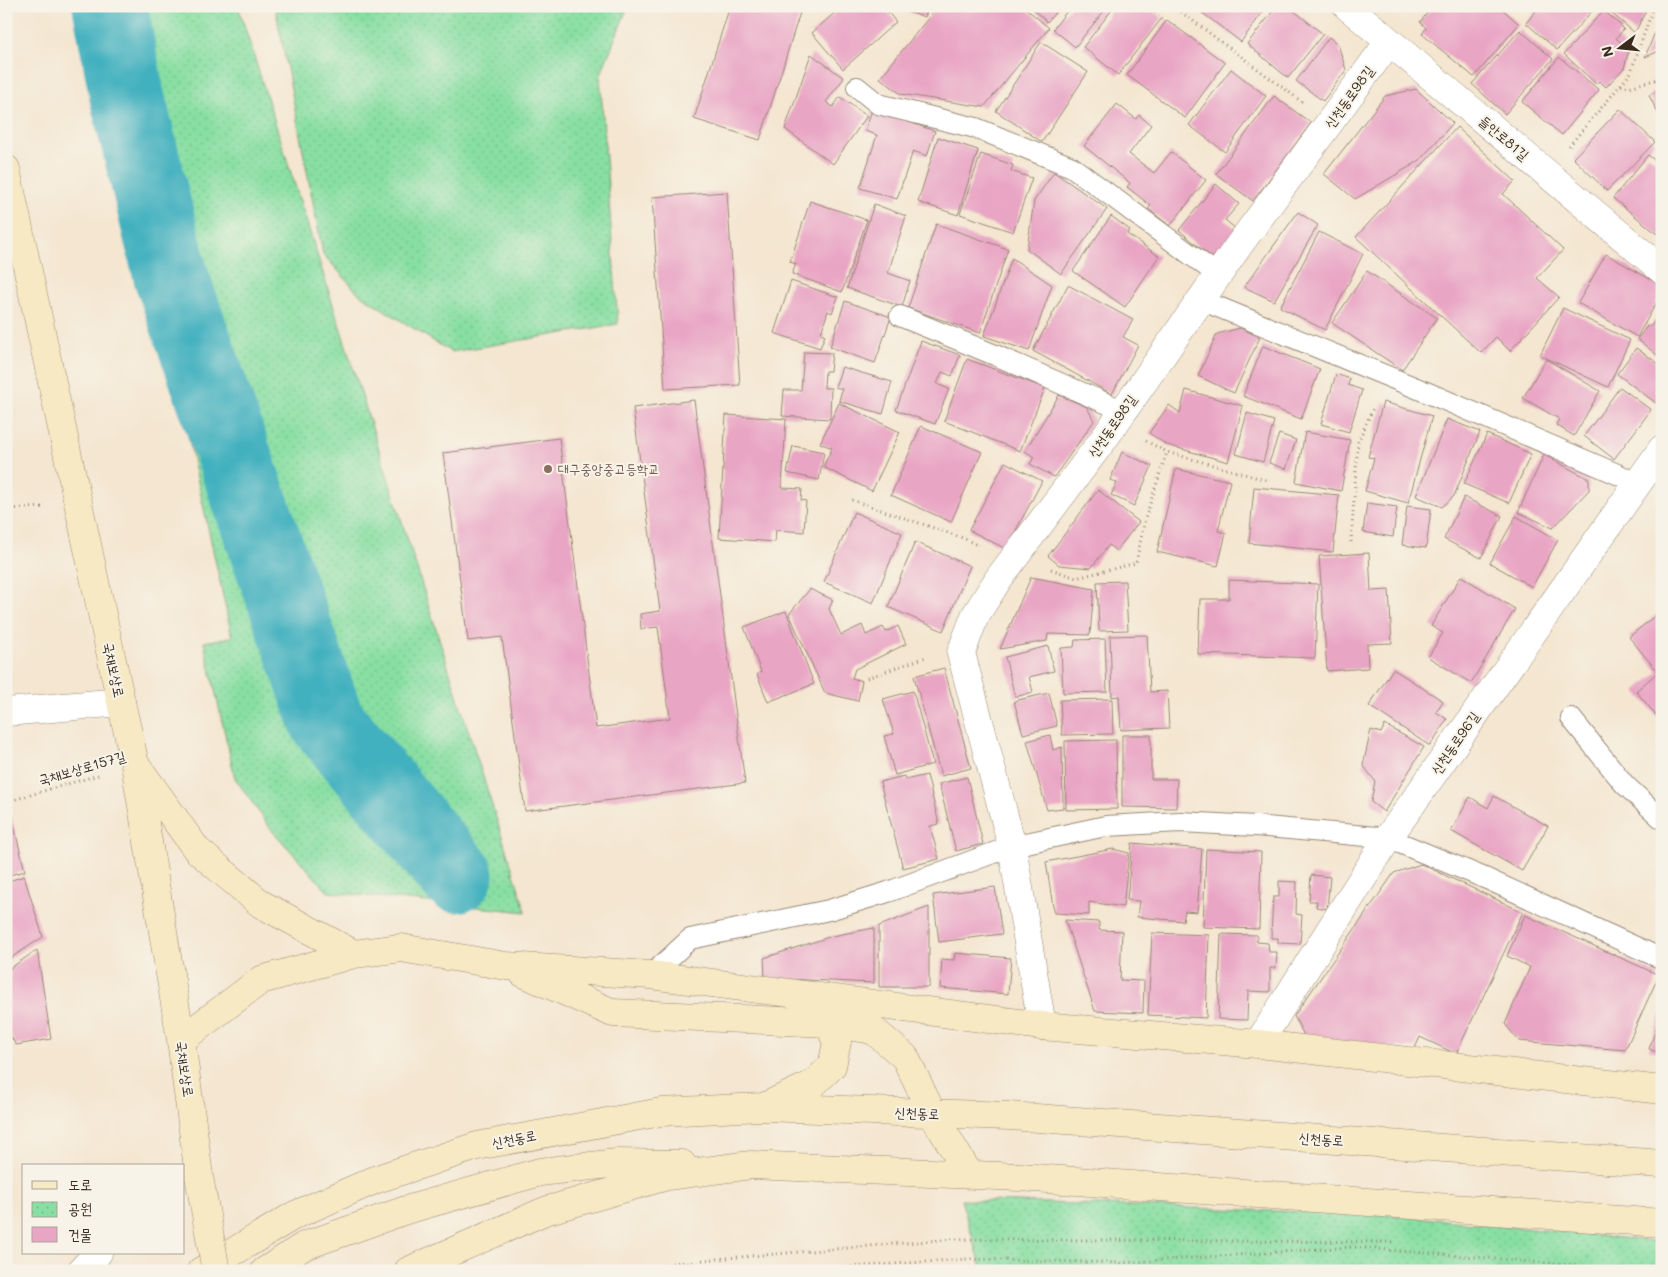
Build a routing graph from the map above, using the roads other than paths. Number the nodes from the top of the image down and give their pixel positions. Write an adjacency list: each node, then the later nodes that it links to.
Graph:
1 (1347, 6): 2 (street, 들안로81길)
2 (1389, 42): 5 (street, 들안로81길); 6 (street, 신천동로98길)
3 (857, 87): 6 (lane)
4 (6, 169): 12 (main road, 국채보상로)
5 (1662, 270)
6 (1218, 275): 7 (street, 신천동로98길)
7 (1201, 300): 9 (street, 신천동로98길); 11 (lane)
8 (900, 316): 9 (lane)
9 (1119, 418): 18 (street, 신천동로98길)
10 (1662, 449): 11 (street, 신천동로96길)
11 (1638, 483): 17 (street, 신천동로96길)
12 (120, 702): 13 (street); 15 (main road, 국채보상로)
13 (6, 712)
14 (1571, 718): 16 (lane)
15 (135, 764): 19 (main road); 25 (main road, 국채보상로)
16 (1662, 819)
17 (1388, 838): 18 (lane); 20 (lane); 26 (street, 신천동로96길)
18 (1012, 846): 22 (lane); 24 (street)
19 (354, 954): 21 (main road); 25 (main road)
20 (1662, 959)
21 (506, 966): 22 (main road); 23 (main road)
22 (650, 975): 24 (main road)
23 (828, 1023): 28 (main road); 29 (main road)
24 (1042, 1026): 26 (main road)
25 (182, 1040): 30 (main road, 국채보상로)
26 (1258, 1044): 27 (main road)
27 (1662, 1090)
28 (762, 1108): 29 (main road, 신천동로); 38 (main road, 신천동로)
29 (932, 1113): 32 (main road, 신천동로); 33 (main road)
30 (192, 1164): 39 (main road, 국채보상로, bridge)
31 (751, 1164): 33 (main road); 36 (main road); 40 (main road)
32 (1662, 1164)
33 (969, 1174): 34 (main road)
34 (1662, 1223)
35 (97, 1254): 37 (street)
36 (410, 1270)
37 (81, 1271)
38 (201, 1271)
39 (216, 1271)
40 (265, 1271)

